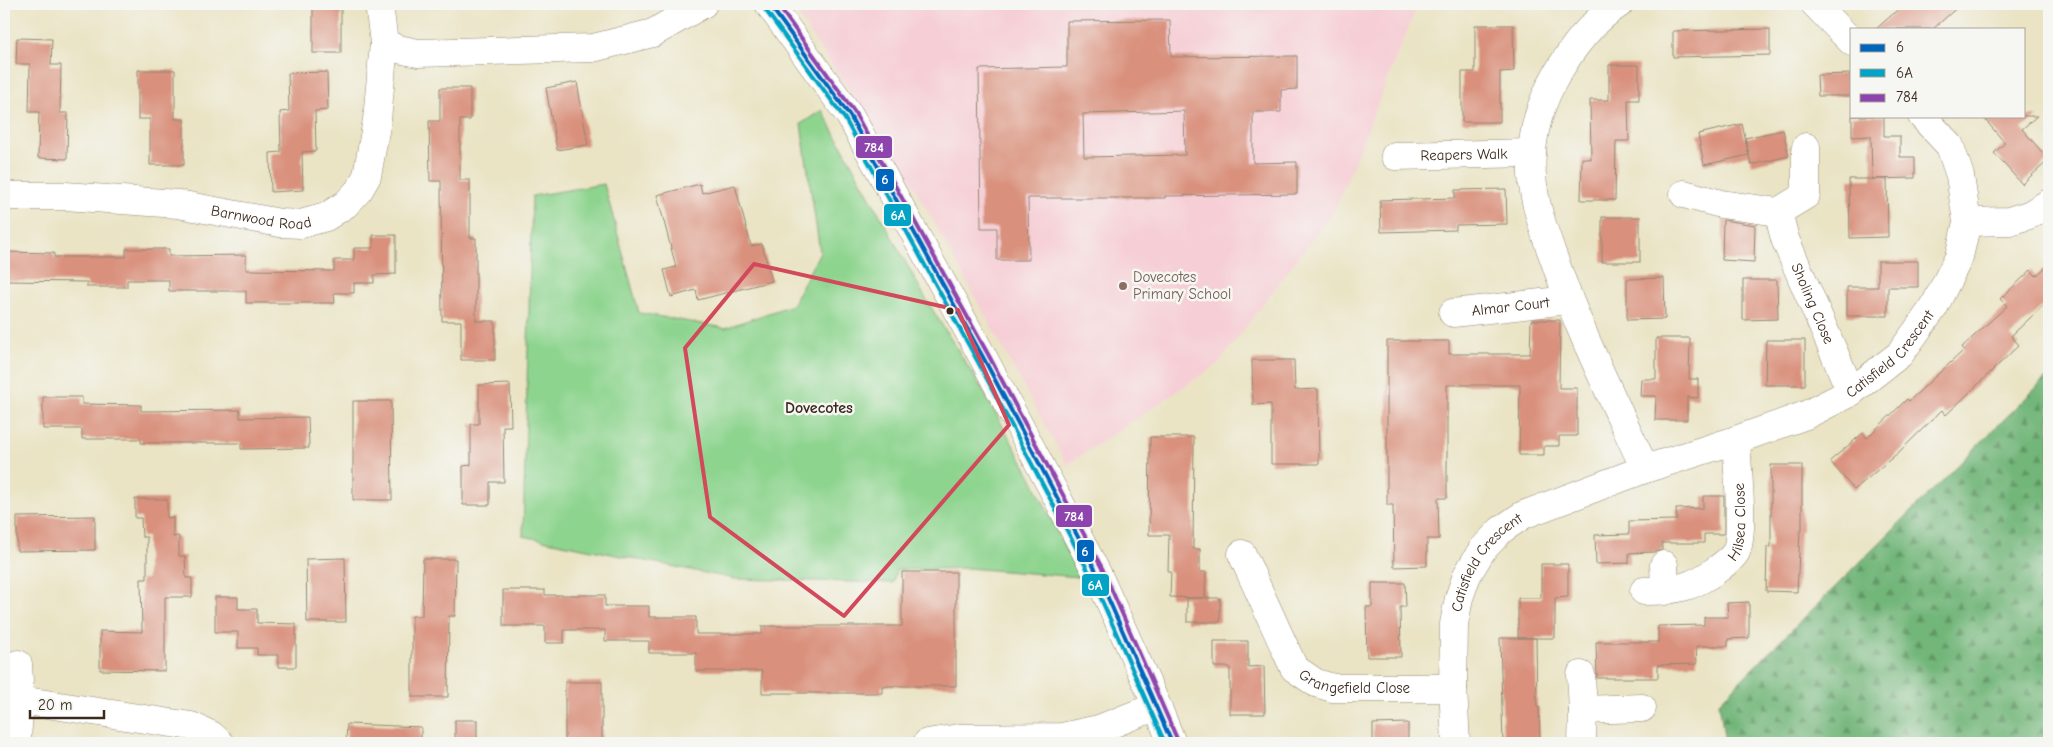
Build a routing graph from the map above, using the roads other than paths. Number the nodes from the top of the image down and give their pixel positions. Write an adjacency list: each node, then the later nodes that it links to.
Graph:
1 (379, 4): 7 (street, Barnwood Road)
2 (703, 4): 7 (street)
3 (769, 4): 28 (street)
4 (1619, 4): 10 (street)
5 (1815, 4): 6 (street)
6 (1850, 40)
7 (384, 43): 12 (street, Barnwood Road)
8 (1924, 118): 16 (street, Catisfield Crescent)
9 (1806, 147): 15 (street)
10 (1532, 153): 11 (street, Reapers Walk); 17 (street)
11 (1394, 156)
12 (4, 194)
13 (1684, 194): 15 (street)
14 (2049, 203): 16 (street)
15 (1778, 212): 19 (street, Sholing Close)
16 (1967, 222): 19 (street, Catisfield Crescent)
17 (1568, 300): 18 (street, Almar Court); 21 (street)
18 (1453, 313)
19 (1851, 392): 20 (street, Catisfield Crescent)
20 (1736, 440): 21 (street, Catisfield Crescent); 23 (street, Hilsea Close)
21 (1645, 469): 26 (street, Catisfield Crescent)
22 (1242, 554): 26 (street, Grangefield Close)
23 (1664, 565)
24 (18, 664): 27 (street)
25 (1580, 675): 30 (street)
26 (1452, 688): 35 (street, Catisfield Crescent)
27 (20, 700): 31 (street); 32 (street)
28 (1157, 706): 33 (street); 34 (street)
29 (1642, 708): 30 (street)
30 (1583, 710): 36 (street)
31 (17, 738)
32 (220, 743)
33 (926, 743)
34 (1172, 743)
35 (1456, 743)
36 (1582, 743)

